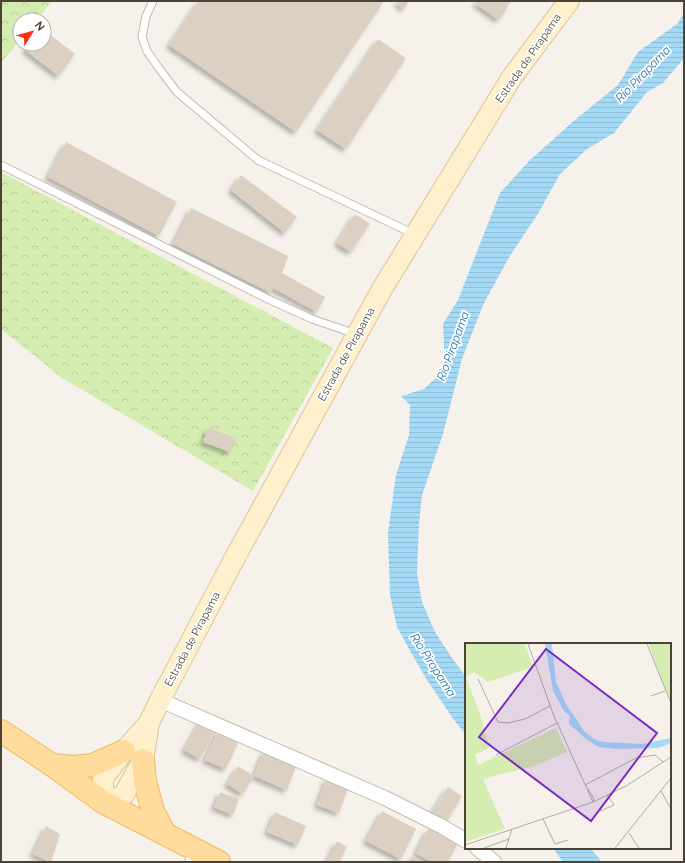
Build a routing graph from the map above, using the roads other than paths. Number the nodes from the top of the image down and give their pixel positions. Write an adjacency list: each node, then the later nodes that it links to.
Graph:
1 (153, 1): 4 (lane)
2 (569, 1): 4 (main road, Estrada de Pirapama)
3 (1, 165): 5 (lane)
4 (415, 234): 5 (main road, Estrada de Pirapama)
5 (357, 334): 6 (main road, Estrada de Pirapama)
6 (160, 700): 7 (main road, Estrada de Pirapama); 14 (street)
7 (149, 723): 9 (main road, Estrada de Pirapama); 10 (main road, Estrada de Pirapama)
8 (1, 732): 11 (main road)
9 (124, 751): 11 (main road); 12 (main road, Estrada de Pirapama)
10 (143, 760): 12 (main road, Estrada de Pirapama); 13 (main road)
11 (52, 765): 12 (main road)
12 (102, 802): 13 (main road)
13 (165, 834): 16 (main road)
14 (465, 840)
15 (478, 849): 18 (street)
16 (190, 855): 17 (main road)
17 (219, 862)
18 (494, 862)

